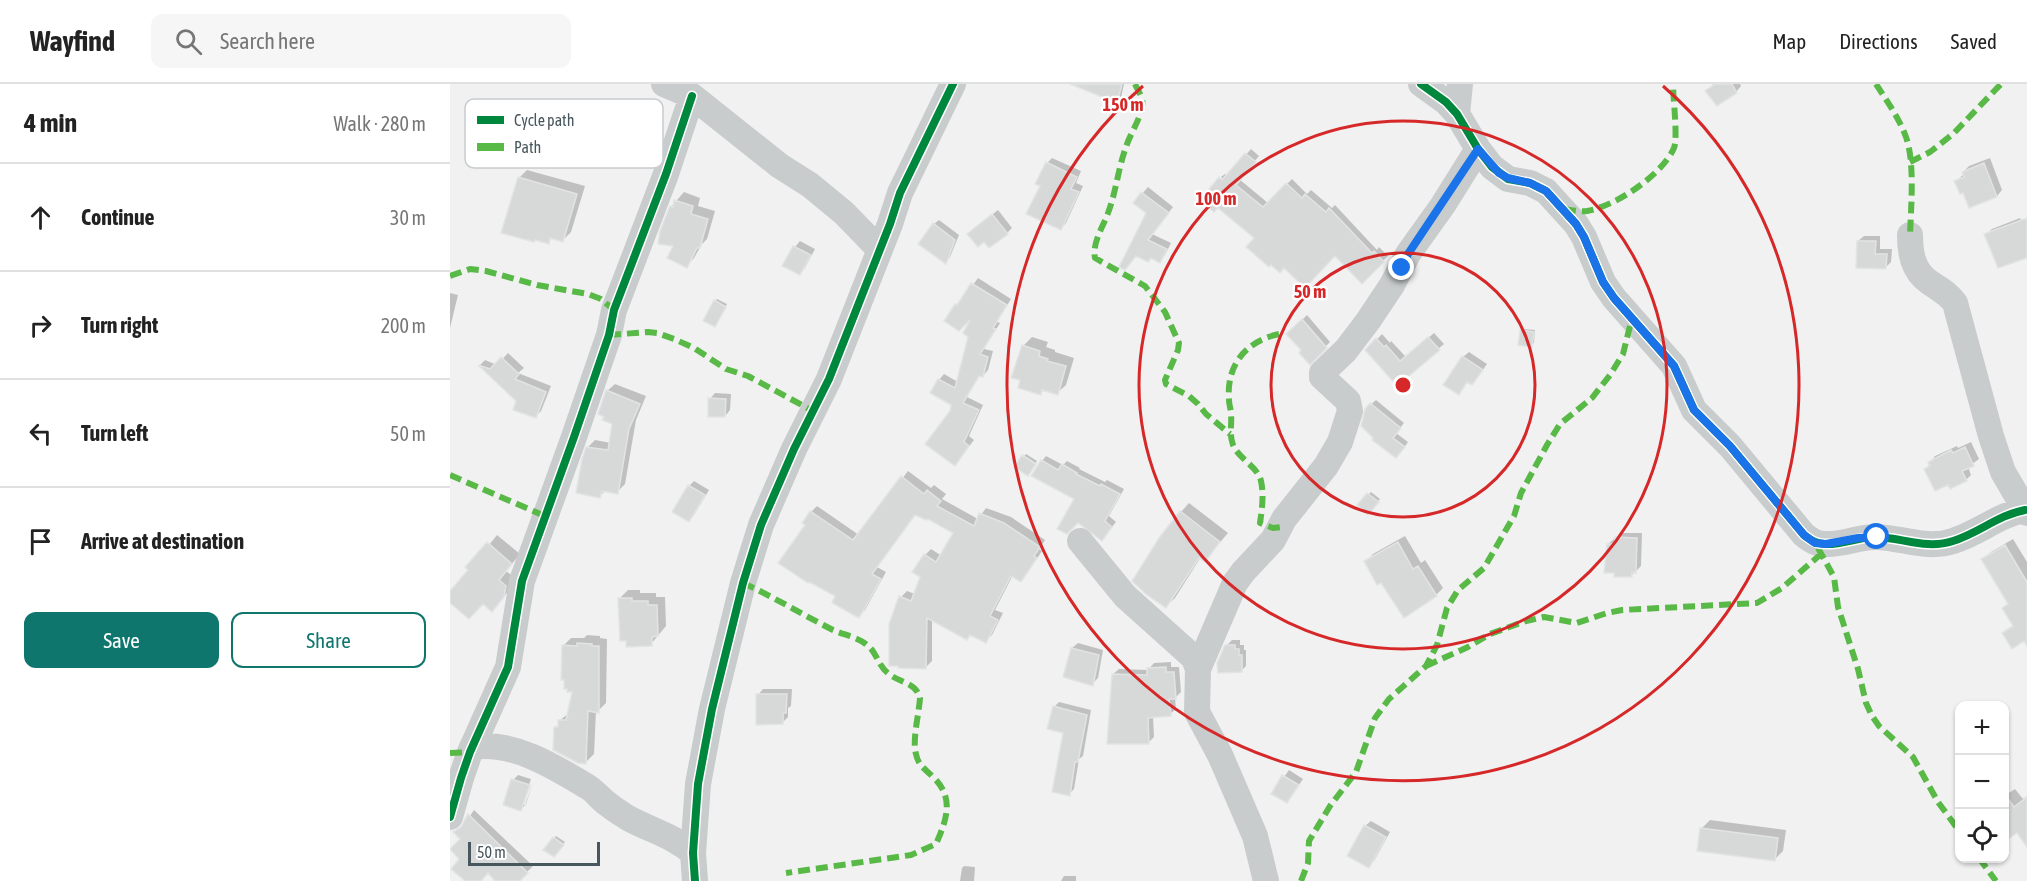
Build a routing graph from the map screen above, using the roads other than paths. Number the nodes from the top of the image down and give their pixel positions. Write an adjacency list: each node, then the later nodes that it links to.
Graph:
1 (664, 84): 5 (street)
2 (953, 84): 9 (street)
3 (1421, 84): 6 (street)
4 (1460, 84): 6 (street)
5 (693, 96): 9 (street); 13 (street)
6 (1457, 114): 7 (street)
7 (1478, 149): 10 (street); 12 (street)
8 (1910, 235): 10 (street)
9 (879, 249): 15 (street)
10 (2026, 511)
11 (1080, 541): 12 (street)
12 (1198, 669): 17 (street)
13 (472, 747): 14 (street); 15 (street)
14 (450, 817)
15 (693, 853): 16 (street)
16 (695, 881)
17 (1266, 881)

